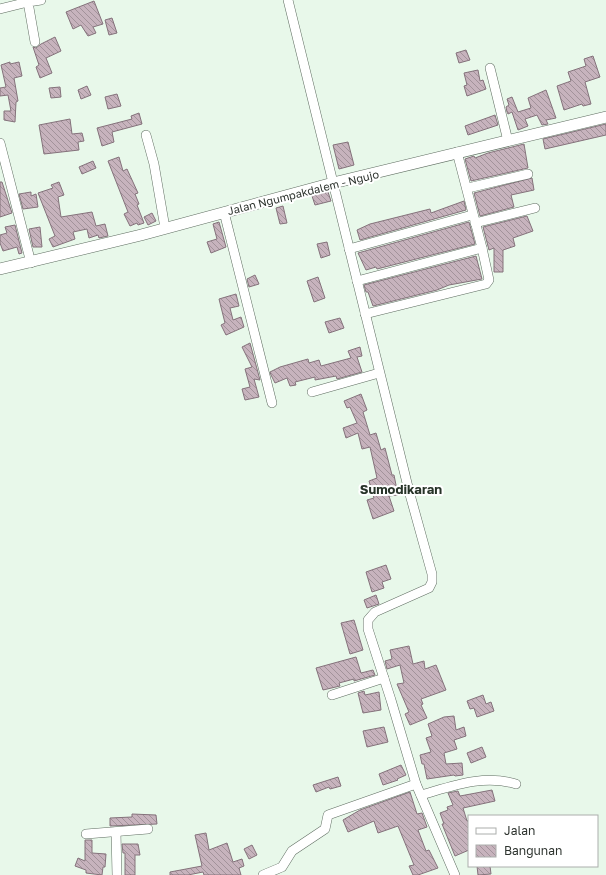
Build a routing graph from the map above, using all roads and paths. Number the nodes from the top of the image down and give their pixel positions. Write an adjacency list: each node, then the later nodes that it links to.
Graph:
1 (41, 0): 3 (street)
2 (288, 0): 13 (street)
3 (28, 2): 4 (street); 5 (street)
4 (0, 8)
5 (35, 42)
6 (490, 68): 9 (street)
7 (606, 117): 9 (street, Jalan Ngumpakdalem - Ngujo)
8 (146, 135): 18 (street)
9 (508, 141): 11 (street, Jalan Ngumpakdalem - Ngujo)
10 (0, 143): 21 (street)
11 (457, 152): 13 (street, Jalan Ngumpakdalem - Ngujo); 14 (street)
12 (528, 174): 14 (street)
13 (333, 183): 16 (street, Jalan Ngumpakdalem - Ngujo); 20 (street)
14 (468, 188): 17 (street)
15 (535, 208): 17 (street)
16 (224, 212): 18 (street, Jalan Ngumpakdalem - Ngujo); 27 (street)
17 (473, 219): 19 (street); 20 (street)
18 (165, 228): 21 (street, Jalan Ngumpakdalem - Ngujo)
19 (482, 248): 23 (street); 24 (street)
20 (349, 249): 23 (street)
21 (31, 263): 22 (street, Jalan Ngumpakdalem - Ngujo)
22 (0, 269)
23 (357, 281): 24 (street)
24 (365, 314): 25 (street)
25 (379, 373): 26 (street); 28 (street)
26 (312, 392)
27 (272, 403)
28 (384, 678): 29 (street); 30 (street)
29 (332, 695)
30 (416, 784): 32 (street); 38 (street)
31 (516, 784): 32 (street)
32 (421, 795): 36 (street)
33 (148, 829): 34 (street)
34 (116, 832): 35 (street); 37 (street)
35 (86, 834)
36 (451, 874)
37 (117, 875)
38 (262, 875)

